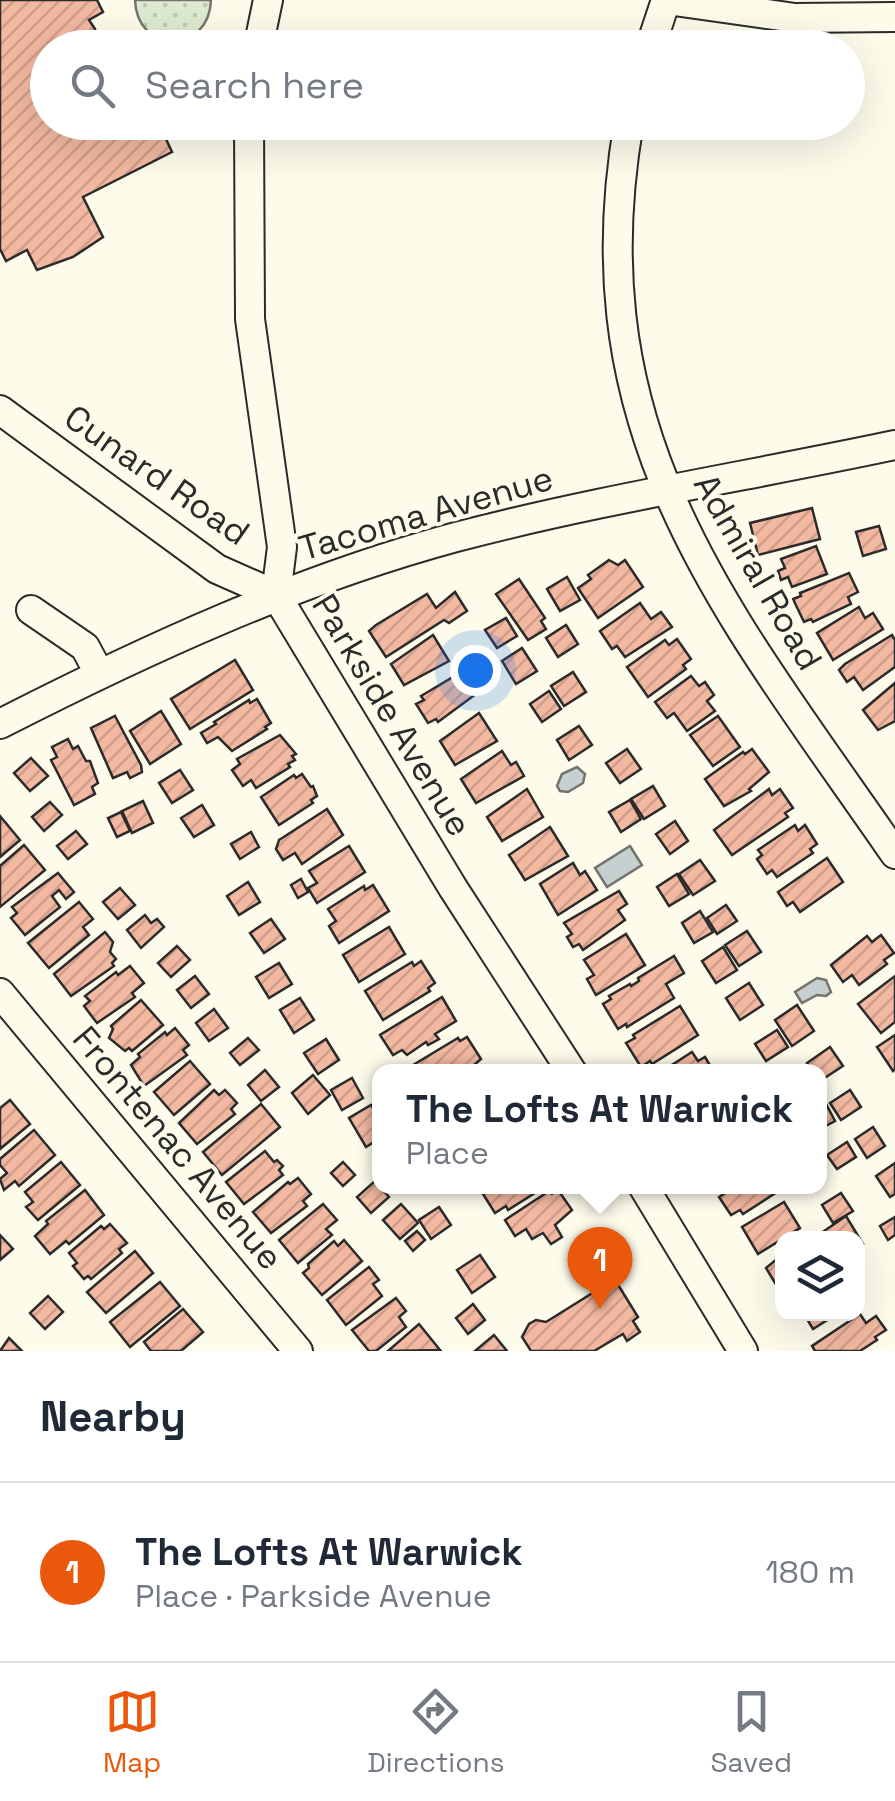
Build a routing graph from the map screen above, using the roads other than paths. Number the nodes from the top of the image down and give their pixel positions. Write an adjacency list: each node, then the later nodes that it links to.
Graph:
1 (268, 0): 4 (street)
2 (666, 0): 3 (street); 5 (street)
3 (895, 17)
4 (262, 30)
5 (656, 30)
6 (248, 140): 11 (street, Parkside Avenue)
7 (626, 140): 10 (street, Admiral Road)
8 (0, 410): 11 (street, Cunard Road)
9 (895, 445): 10 (street, Tacoma Avenue)
10 (666, 492): 11 (street, Tacoma Avenue); 15 (street, Admiral Road)
11 (276, 595): 13 (street, Tacoma Avenue); 17 (street, Parkside Avenue)
12 (31, 610): 13 (street)
13 (99, 674): 14 (street, Tacoma Avenue)
14 (0, 724)
15 (895, 854)
16 (0, 993): 19 (street, Frontenac Avenue)
17 (567, 1064)
18 (648, 1194): 20 (street)
19 (298, 1351)
20 (744, 1351)

